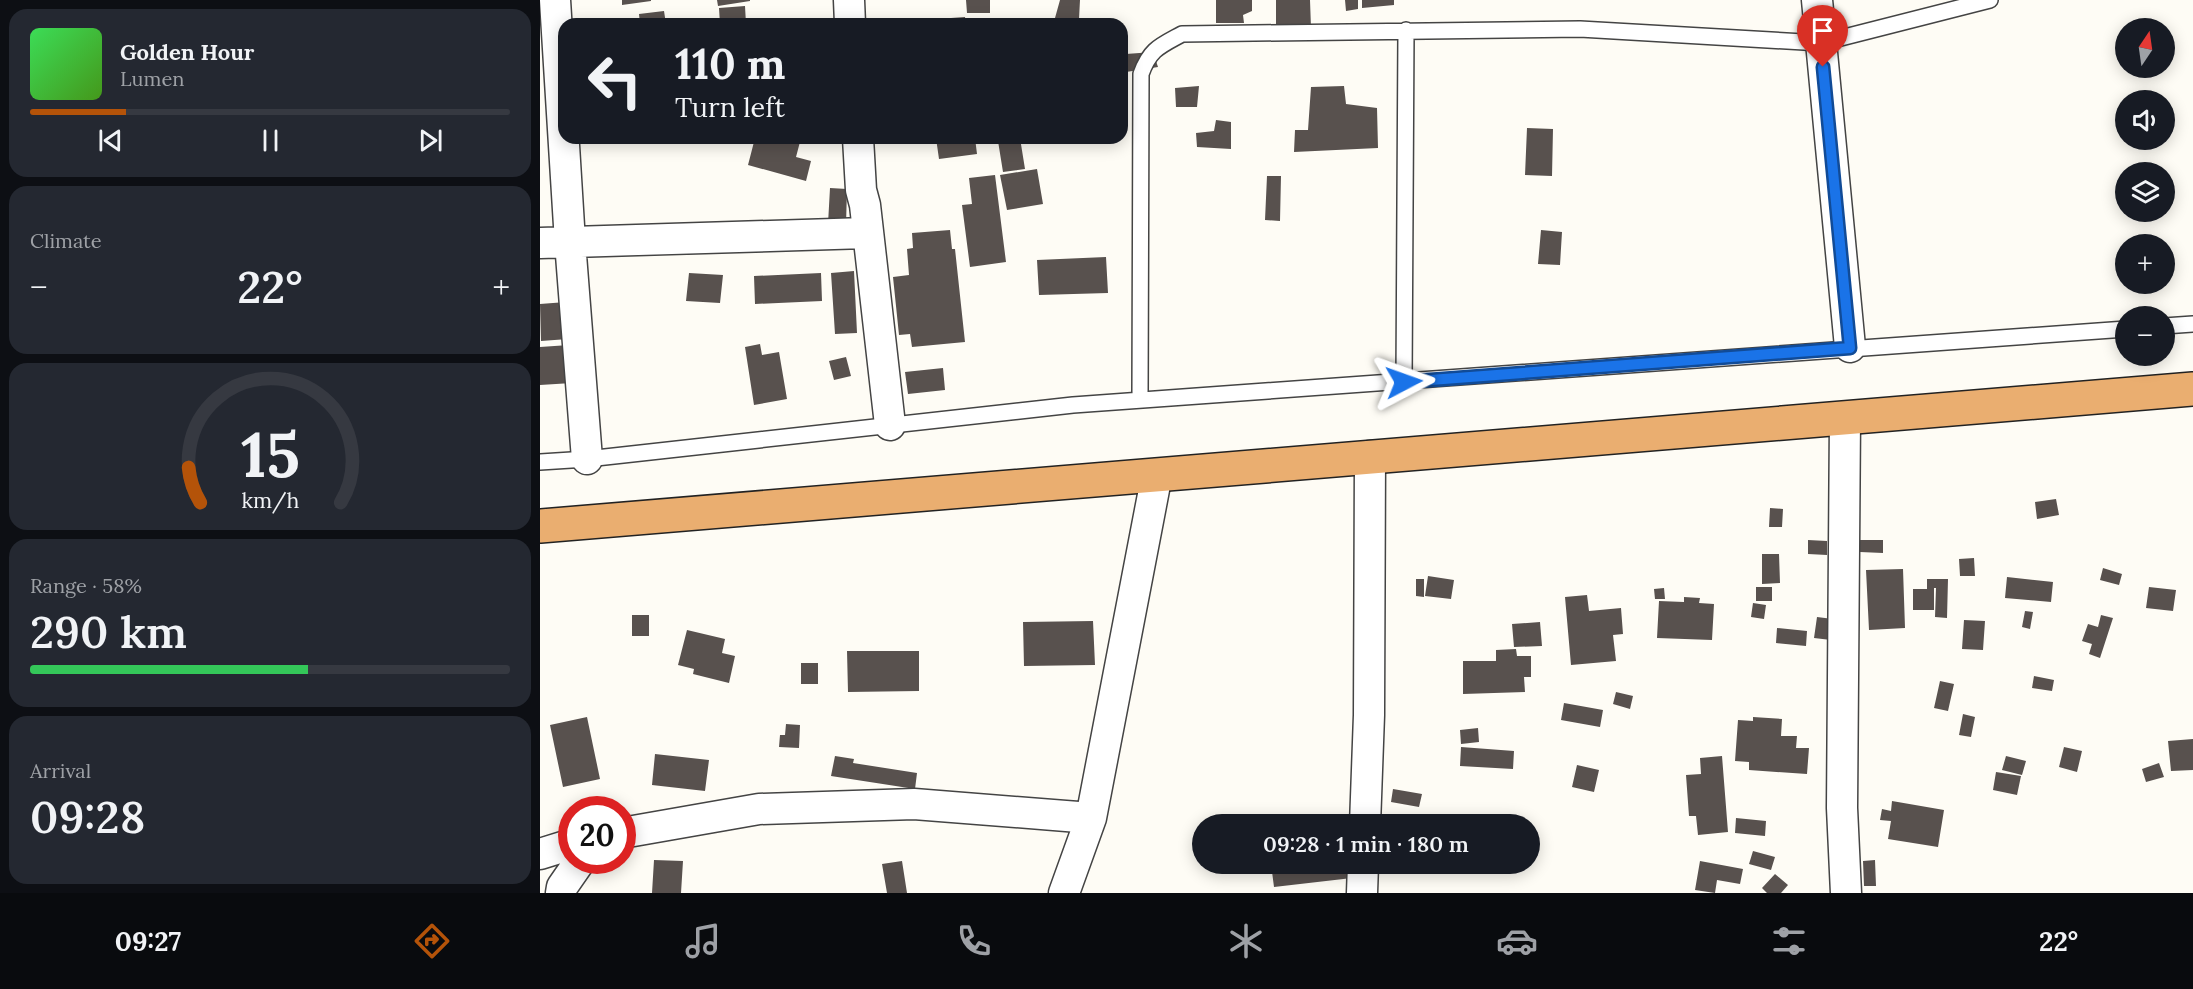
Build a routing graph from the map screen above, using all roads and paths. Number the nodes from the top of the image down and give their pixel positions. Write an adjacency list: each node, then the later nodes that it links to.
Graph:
1 (555, 0): 8 (street)
2 (849, 0): 5 (street)
3 (1817, 0): 7 (street)
4 (1990, 0): 7 (lane)
5 (850, 18)
6 (1406, 30): 7 (lane); 18 (lane); 20 (lane)
7 (1821, 43): 17 (street)
8 (558, 48)
9 (564, 144): 12 (street)
10 (859, 144): 11 (street)
11 (866, 233): 12 (street); 22 (street)
12 (570, 242): 13 (street); 24 (street)
13 (540, 243)
14 (2193, 324): 15 (lane)
15 (2175, 325)
16 (2115, 330): 17 (lane)
17 (1850, 348): 18 (lane)
18 (1404, 382): 20 (lane)
19 (2193, 389): 21 (highway)
20 (1140, 400): 22 (lane)
21 (1845, 418): 23 (highway); 38 (street)
22 (890, 425): 24 (lane)
23 (1370, 456): 26 (highway); 28 (street)
24 (587, 459): 25 (lane)
25 (540, 462)
26 (1157, 474): 27 (highway); 29 (street)
27 (540, 526)
28 (1365, 814)
29 (1091, 818): 30 (street); 36 (street)
30 (636, 831)
31 (558, 848): 32 (street)
32 (540, 854)
33 (571, 874): 35 (street)
34 (1363, 874): 37 (street)
35 (561, 893)
36 (1064, 893)
37 (1362, 893)
38 (1846, 893)

